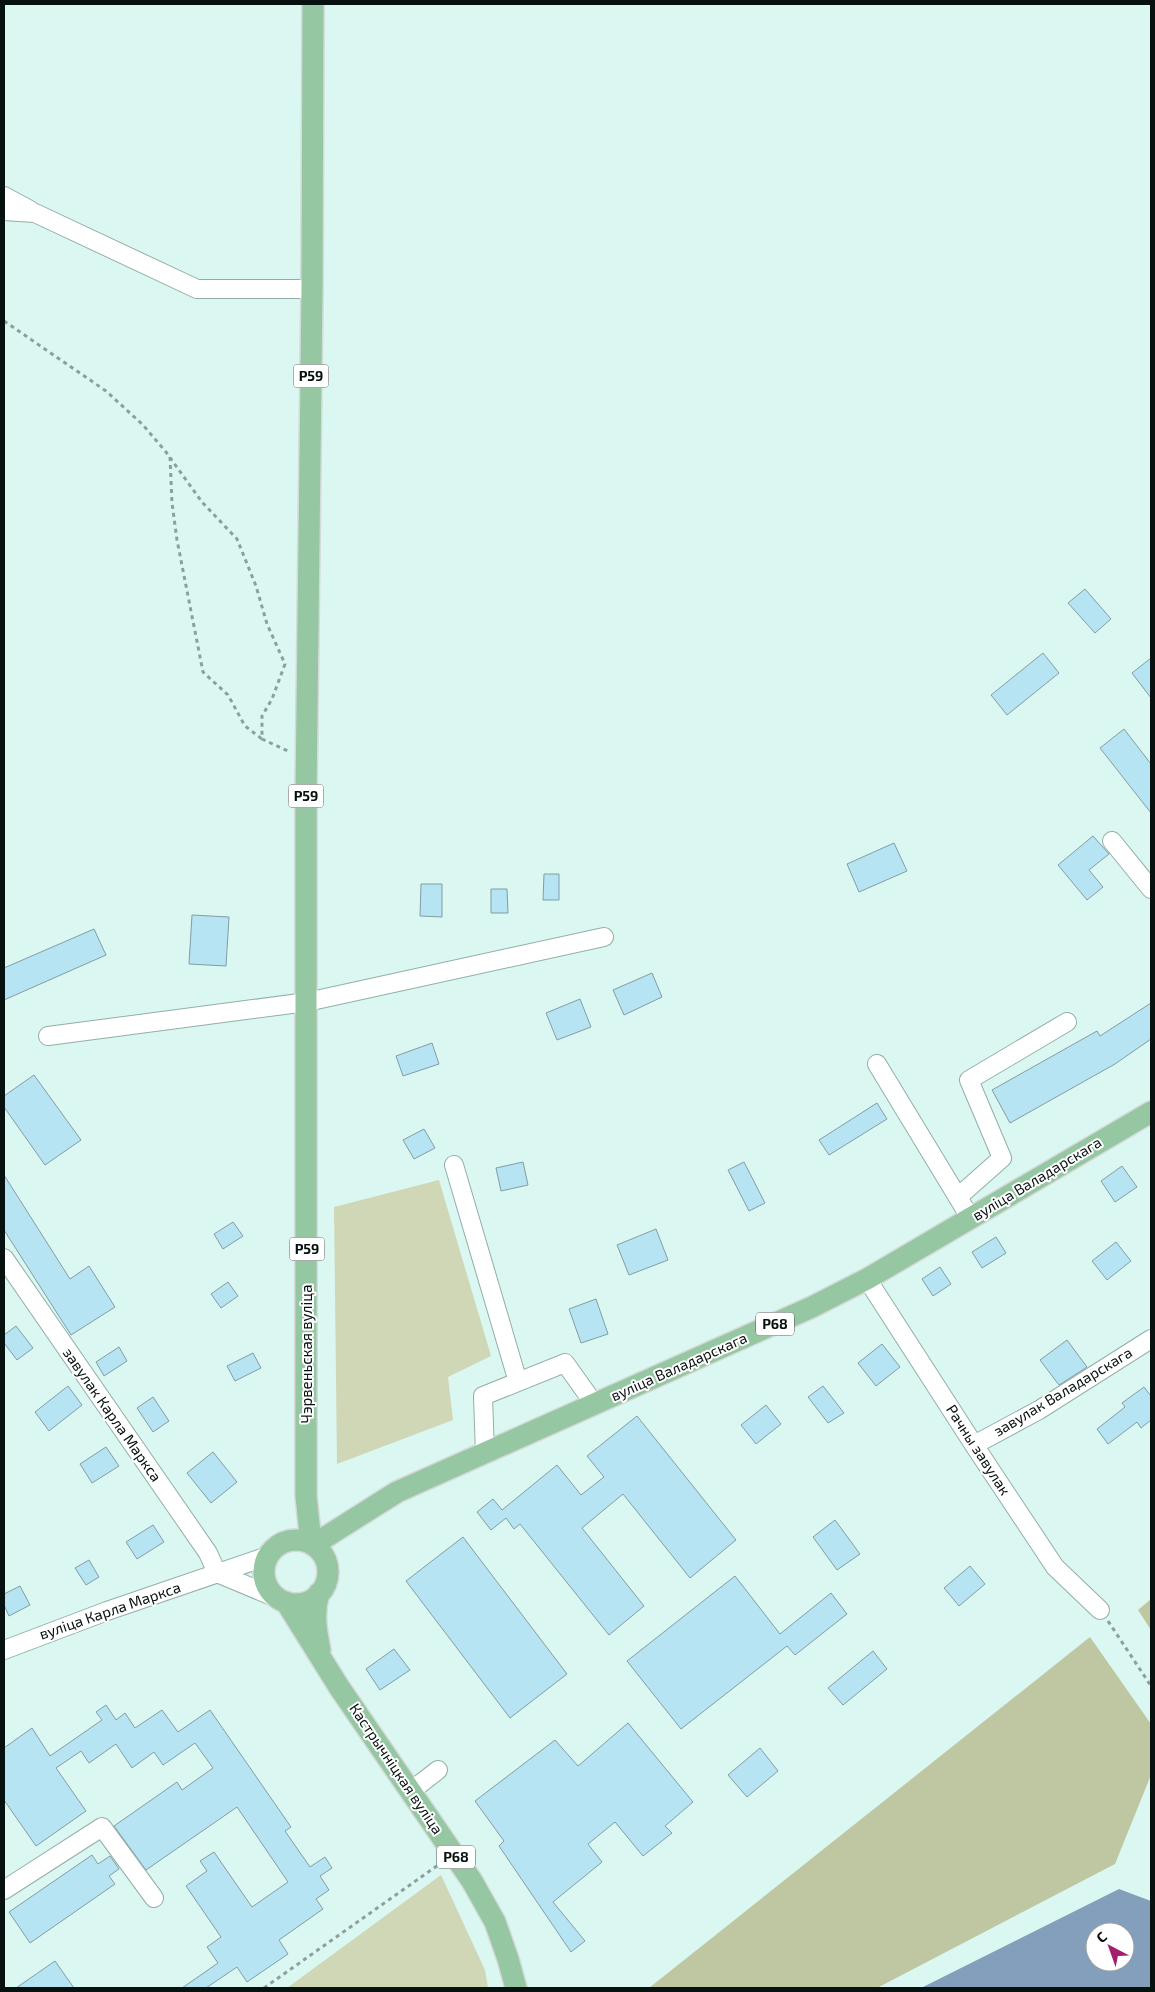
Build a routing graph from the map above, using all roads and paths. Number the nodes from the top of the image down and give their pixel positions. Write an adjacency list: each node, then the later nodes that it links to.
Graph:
1 (313, 4): 5 (main road, Р59)
2 (4, 196): 4 (street)
3 (4, 211): 4 (street)
4 (35, 213): 5 (street)
5 (312, 290): 13 (main road, Р59)
6 (4, 321): 7 (path)
7 (170, 457): 8 (path); 8 (path)
8 (262, 739): 9 (path)
9 (293, 754)
10 (1112, 841): 11 (street)
11 (1151, 889)
12 (604, 937): 13 (street)
13 (307, 1002): 15 (street); 28 (main road, Чэрвеньская вуліца / Р59)
14 (1067, 1022): 19 (street)
15 (48, 1036)
16 (877, 1064): 19 (street)
17 (1151, 1112): 20 (main road, вуліца Валадарскага / Р68)
18 (454, 1165): 24 (street)
19 (958, 1196): 20 (street)
20 (971, 1218): 22 (main road, вуліца Валадарскага / Р68)
21 (4, 1258): 34 (street, завулак Карла Маркса)
22 (868, 1279): 25 (main road, вуліца Валадарскага / Р68); 26 (street, Рачны завулак)
23 (1151, 1339): 26 (street, завулак Валадарскага)
24 (518, 1382): 25 (street); 27 (street)
25 (595, 1405): 27 (main road, вуліца Валадарскага / Р68)
26 (974, 1445): 37 (street, Рачны завулак)
27 (485, 1454): 29 (main road, вуліца Валадарскага / Р68)
28 (306, 1496): 30 (main road, Чэрвеньская вуліца / Р59); 31 (main road, Чэрвеньская вуліца / Р59)
29 (381, 1502): 31 (main road, вуліца Валадарскага / Р68); 33 (main road, вуліца Валадарскага / Р68)
30 (287, 1541): 31 (main road); 32 (main road)
31 (312, 1544): 33 (main road)
32 (268, 1556): 34 (street, вуліца Карла Маркса); 36 (main road, Р68)
33 (327, 1566): 35 (main road, Р68)
34 (217, 1574): 36 (street); 38 (street, вуліца Карла Маркса)
35 (320, 1593): 36 (main road); 39 (main road, Кастрычніцкая вуліца / Р68)
36 (283, 1601): 39 (main road, Кастрычніцкая вуліца / Р68)
37 (1100, 1610): 40 (path)
38 (4, 1650)
39 (322, 1660): 42 (main road, Кастрычніцкая вуліца / Р68)
40 (1151, 1686)
41 (438, 1770): 42 (street)
42 (410, 1791): 47 (main road, Кастрычніцкая вуліца / Р68)
43 (441, 1862): 46 (path)
44 (4, 1890): 45 (street)
45 (154, 1898)
46 (264, 1988)
47 (516, 1988)

